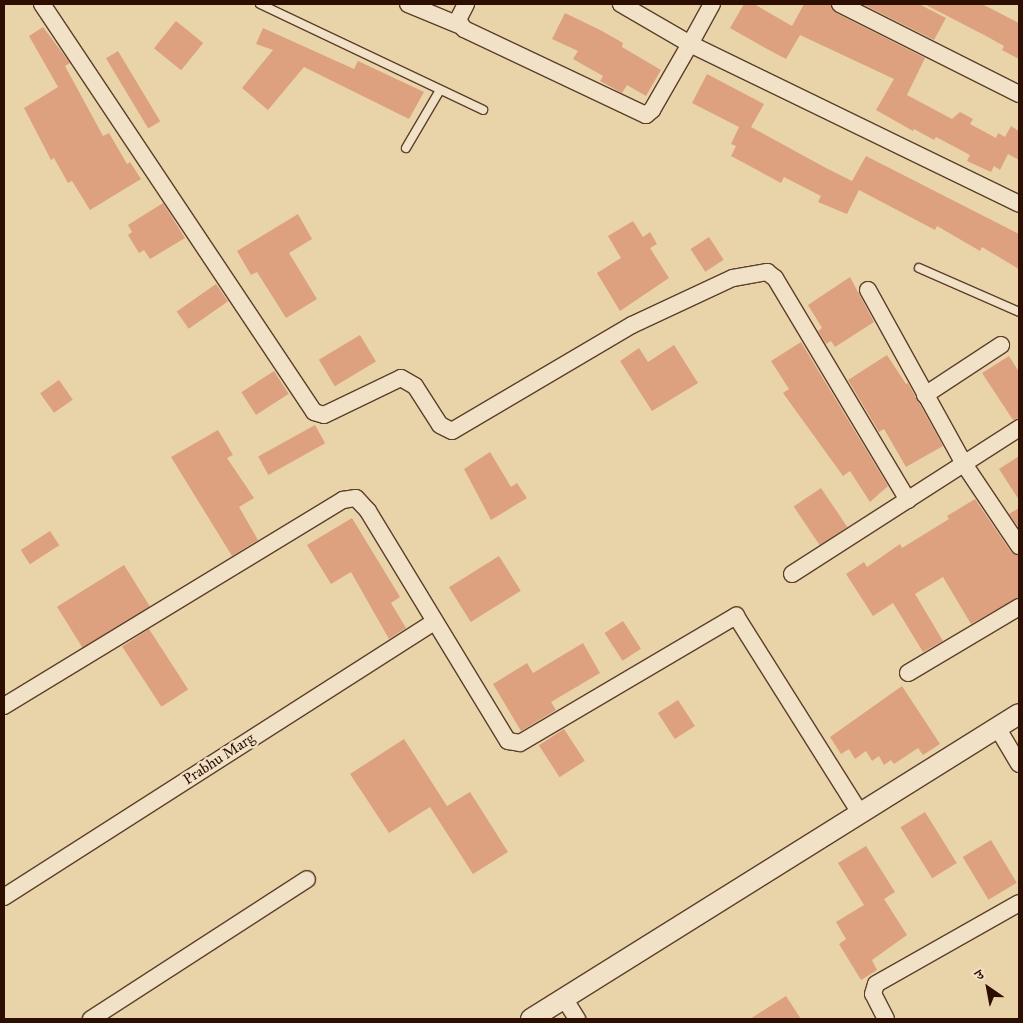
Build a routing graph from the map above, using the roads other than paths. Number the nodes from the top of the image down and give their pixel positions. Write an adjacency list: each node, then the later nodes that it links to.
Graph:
1 (42, 4): 22 (street)
2 (260, 4): 10 (lane)
3 (408, 4): 8 (street)
4 (466, 4): 8 (street)
5 (620, 4): 9 (street)
6 (712, 4): 9 (street)
7 (840, 4): 11 (street)
8 (461, 26): 9 (street)
9 (690, 44): 14 (street)
10 (440, 90): 12 (lane); 13 (lane)
11 (1019, 94)
12 (483, 110)
13 (406, 148)
14 (1019, 204)
15 (919, 268): 17 (lane)
16 (868, 290): 19 (street)
17 (1019, 312)
18 (1001, 345): 19 (street)
19 (925, 395): 21 (street)
20 (1019, 428): 21 (street)
21 (964, 464): 22 (street); 23 (street)
22 (908, 500): 24 (street)
23 (1019, 546)
24 (792, 574)
25 (1019, 607): 27 (street)
26 (434, 622): 28 (street); 32 (street); 34 (street, Prabhu Marg)
27 (908, 673)
28 (4, 706)
29 (1019, 714): 30 (street)
30 (997, 727): 31 (street); 32 (street)
31 (1019, 764)
32 (860, 813): 36 (street)
33 (307, 879): 37 (street)
34 (4, 897)
35 (1019, 903): 40 (street)
36 (564, 998): 38 (street); 39 (street)
37 (91, 1019)
38 (531, 1019)
39 (577, 1019)
40 (886, 1019)

